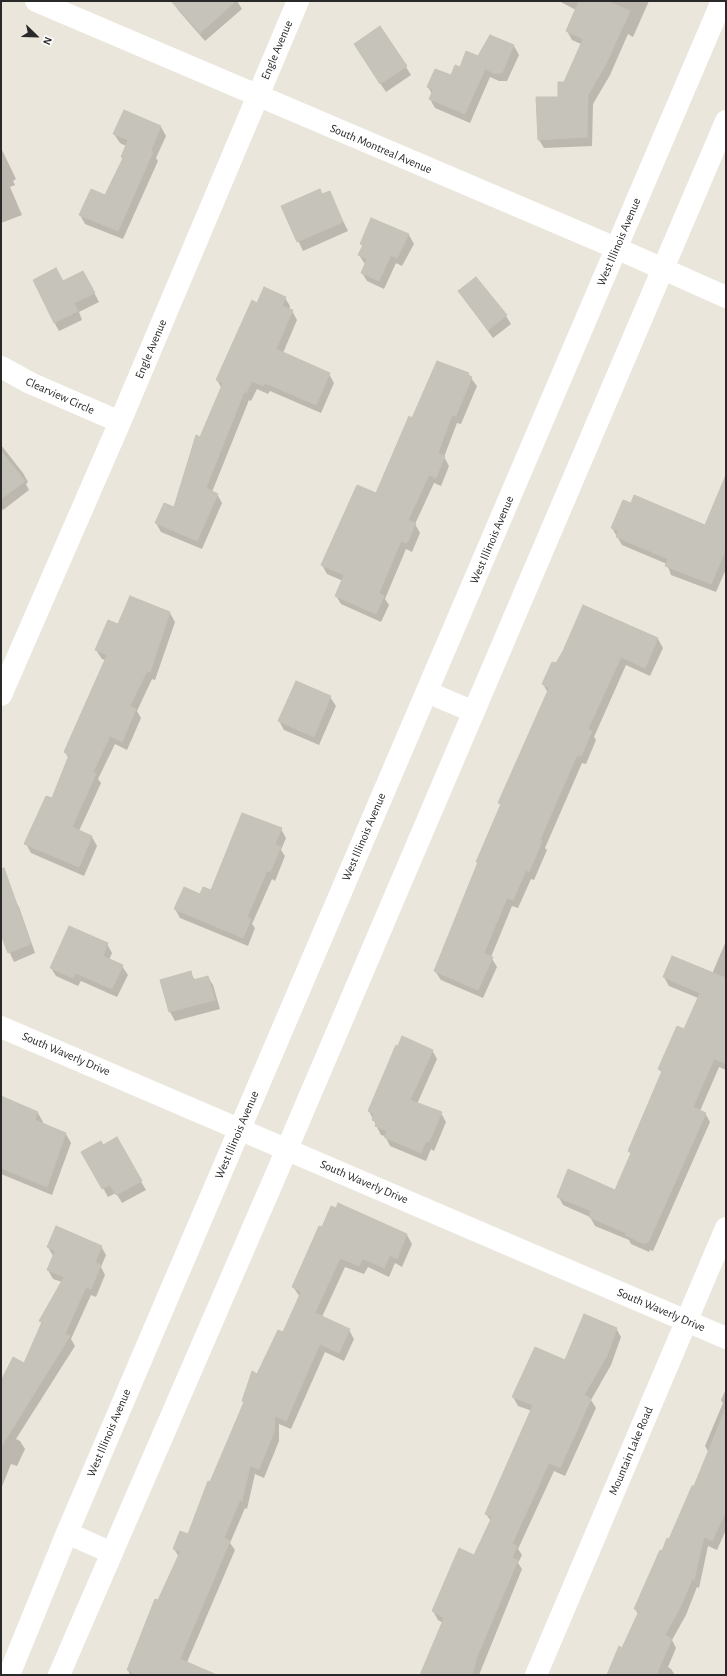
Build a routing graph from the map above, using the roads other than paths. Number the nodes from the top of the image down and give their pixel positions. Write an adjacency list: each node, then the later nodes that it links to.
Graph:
1 (36, 1): 4 (main road, South Montreal Avenue)
2 (298, 1): 4 (main road, Engle Avenue)
3 (722, 1): 6 (main road, West Illinois Avenue)
4 (258, 96): 6 (main road, South Montreal Avenue); 10 (main road, Engle Avenue)
5 (726, 120): 7 (main road)
6 (616, 248): 7 (main road, South Montreal Avenue); 11 (main road, West Illinois Avenue)
7 (663, 269): 8 (main road, South Montreal Avenue); 13 (main road)
8 (726, 297)
9 (1, 366): 10 (main road, Clearview Circle)
10 (120, 422): 12 (main road, Engle Avenue)
11 (427, 692): 13 (main road); 15 (main road, West Illinois Avenue)
12 (1, 695)
13 (474, 712): 16 (main road)
14 (1, 1027): 15 (main road, South Waverly Drive)
15 (240, 1129): 16 (main road, South Waverly Drive); 20 (main road, West Illinois Avenue)
16 (287, 1149): 18 (main road, South Waverly Drive); 21 (main road)
17 (726, 1228): 18 (main road, Mountain Lake Road)
18 (686, 1320): 19 (main road, South Waverly Drive); 24 (main road, Mountain Lake Road)
19 (726, 1338)
20 (67, 1533): 21 (main road); 22 (main road, West Illinois Avenue)
21 (112, 1553): 23 (main road)
22 (9, 1675)
23 (59, 1675)
24 (536, 1675)

